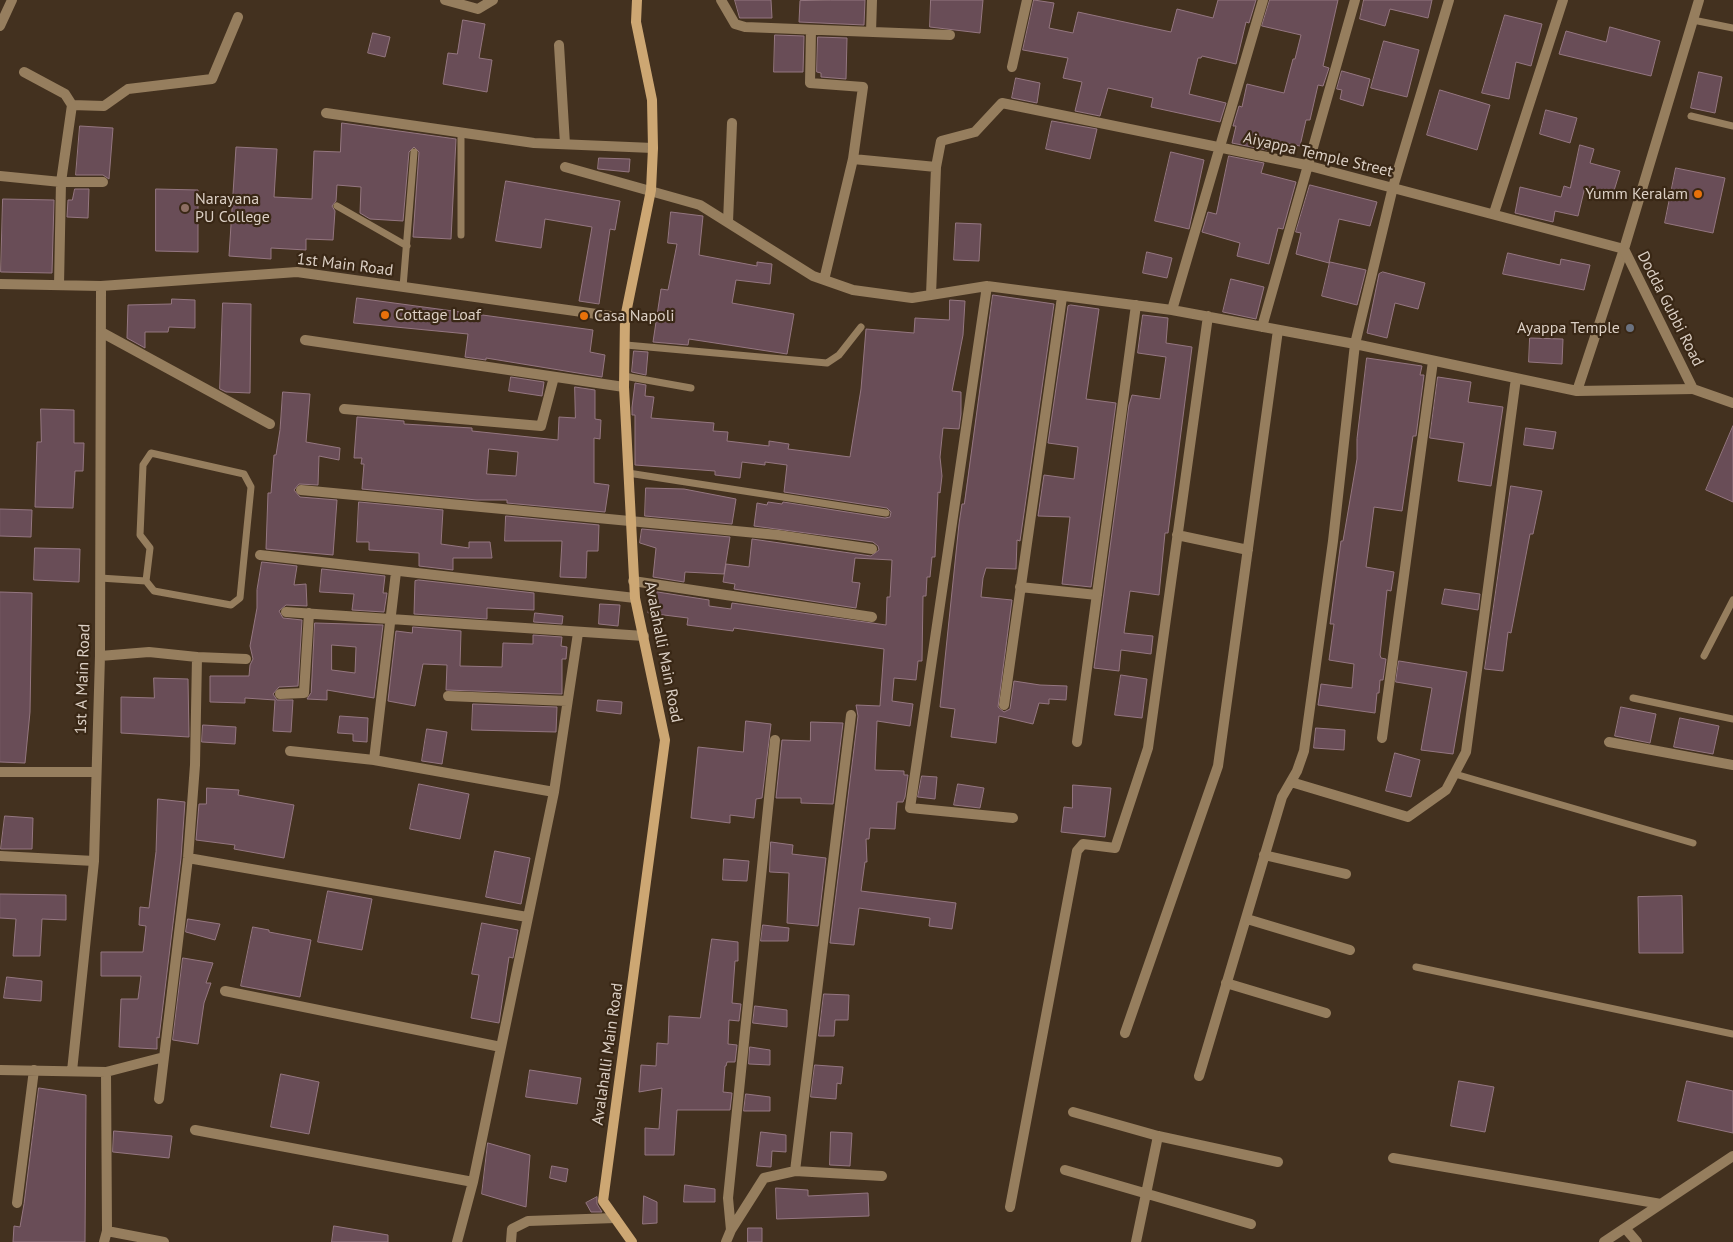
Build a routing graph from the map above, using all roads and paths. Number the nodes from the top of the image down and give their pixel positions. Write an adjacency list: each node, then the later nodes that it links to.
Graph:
1 (12, 0): 15 (street)
2 (445, 0): 3 (street)
3 (494, 0)
4 (637, 0): 30 (main road, Avalahalli Main Road)
5 (721, 0): 17 (street)
6 (872, 0): 18 (street)
7 (1027, 0): 21 (street)
8 (1263, 0): 31 (street)
9 (1355, 0): 34 (street)
10 (1449, 0): 40 (street)
11 (1563, 0): 43 (street)
12 (1699, 0): 14 (street, Dodda Gubbi Road)
13 (238, 17): 23 (street)
14 (1693, 20): 16 (lane); 47 (street, Dodda Gubbi Road)
15 (0, 26)
16 (1733, 28)
17 (811, 30): 18 (street); 33 (street)
18 (872, 32): 19 (street)
19 (950, 35)
20 (558, 45): 29 (street)
21 (1012, 67)
22 (24, 72): 23 (street)
23 (72, 105): 38 (street)
24 (326, 113): 28 (street)
25 (1691, 116): 27 (lane)
26 (732, 123): 44 (street)
27 (1733, 126)
28 (461, 132): 29 (street); 45 (lane)
29 (565, 144): 30 (street)
30 (654, 148): 41 (main road, Avalahalli Main Road)
31 (1220, 148): 34 (street, Aiyappa Temple Street); 36 (street, Aiyappa Temple Street); 57 (street)
32 (414, 152): 46 (lane)
33 (853, 159): 36 (street); 48 (street)
34 (1306, 165): 40 (street, Aiyappa Temple Street); 61 (street)
35 (565, 167): 41 (street)
36 (936, 167): 54 (street)
37 (0, 176): 38 (street)
38 (61, 182): 39 (street); 50 (street)
39 (103, 182)
40 (1393, 187): 43 (street, Aiyappa Temple Street); 65 (street)
41 (651, 190): 44 (street); 59 (main road, Avalahalli Main Road)
42 (338, 206): 46 (lane)
43 (1494, 213): 47 (street, Aiyappa Temple Street)
44 (728, 222): 48 (street)
45 (461, 236)
46 (407, 246): 53 (lane)
47 (1624, 249): 73 (street, Dodda Gubbi Road); 74 (street)
48 (824, 280): 54 (street)
49 (0, 284): 50 (street, 1st Main Road)
50 (58, 285): 51 (street, 1st Main Road)
51 (101, 286): 53 (street, 1st Main Road); 63 (street, 1st A Main Road)
52 (986, 286): 54 (street); 55 (street); 123 (street)
53 (403, 287): 59 (street, 1st Main Road)
54 (932, 294)
55 (1062, 297): 56 (street); 90 (street)
56 (1136, 306): 57 (street); 91 (street)
57 (1172, 310): 58 (street)
58 (1208, 316): 61 (street); 82 (street)
59 (625, 318): 66 (main road, Avalahalli Main Road)
60 (861, 327): 66 (lane)
61 (1262, 327): 62 (street)
62 (1278, 330): 65 (street); 84 (street)
63 (101, 332): 77 (street); 87 (street, 1st A Main Road)
64 (305, 340): 69 (street)
65 (1355, 344): 67 (street); 121 (street)
66 (626, 346): 68 (main road, Avalahalli Main Road)
67 (1433, 361): 70 (street); 111 (street)
68 (624, 376): 71 (main road, Avalahalli Main Road); 72 (lane)
69 (554, 377): 71 (street); 76 (street)
70 (1516, 378): 74 (street); 120 (street)
71 (624, 387): 78 (main road, Avalahalli Main Road)
72 (691, 388)
73 (1693, 388): 74 (street); 75 (street, Dodda Gubbi Road)
74 (1577, 391)
75 (1733, 403)
76 (344, 409)
77 (270, 424)
78 (628, 473): 80 (lane); 81 (main road, Avalahalli Main Road)
79 (301, 490): 81 (street)
80 (886, 513)
81 (630, 520): 83 (street); 88 (main road, Avalahalli Main Road)
82 (1178, 535): 84 (street); 160 (street)
83 (872, 549)
84 (1248, 550): 137 (street)
85 (260, 555): 86 (street)
86 (396, 572): 92 (street); 97 (street)
87 (100, 578): 89 (lane); 100 (street, 1st A Main Road)
88 (633, 580): 92 (main road, Avalahalli Main Road); 96 (street)
89 (146, 581): 89 (lane)
90 (1020, 587): 91 (street); 108 (street)
91 (1097, 595): 113 (street)
92 (635, 598): 99 (main road, Avalahalli Main Road)
93 (1733, 600): 101 (lane)
94 (286, 612): 95 (street)
95 (309, 613): 97 (street); 104 (street)
96 (872, 616)
97 (391, 620): 98 (street); 116 (street)
98 (578, 633): 99 (street); 107 (street)
99 (644, 636): 161 (main road, Avalahalli Main Road)
100 (100, 656): 102 (street); 119 (street, 1st A Main Road)
101 (1704, 656)
102 (197, 657): 103 (street); 127 (street)
103 (246, 659)
104 (280, 694)
105 (448, 696): 107 (street)
106 (1633, 698): 110 (lane)
107 (567, 701): 122 (street)
108 (1004, 705)
109 (851, 715): 154 (street)
110 (1733, 719)
111 (1382, 738)
112 (775, 740): 165 (street)
113 (1077, 742)
114 (1608, 742): 117 (street)
115 (290, 751): 116 (street)
116 (374, 760): 122 (street)
117 (1733, 765)
118 (0, 772): 119 (street)
119 (95, 772): 128 (street, 1st A Main Road)
120 (1455, 774): 121 (street); 124 (lane)
121 (1291, 782): 125 (street)
122 (554, 792): 130 (street)
123 (1013, 818)
124 (1693, 843)
125 (1264, 855): 129 (street); 131 (street)
126 (0, 856): 128 (street)
127 (188, 858): 130 (street); 140 (street)
128 (94, 861): 143 (street, 1st A Main Road)
129 (1346, 874)
130 (527, 917): 139 (street)
131 (1247, 919): 132 (street); 134 (street)
132 (1350, 950)
133 (1416, 967): 138 (lane)
134 (1226, 983): 136 (street); 145 (street)
135 (225, 991): 139 (street)
136 (1326, 1013)
137 (1125, 1033)
138 (1733, 1034)
139 (501, 1047): 156 (street)
140 (164, 1057): 144 (street); 146 (street)
141 (0, 1070): 142 (street)
142 (34, 1070): 143 (street); 158 (street)
143 (72, 1071): 144 (street)
144 (106, 1072): 164 (street)
145 (1199, 1076)
146 (159, 1099)
147 (1073, 1112): 149 (street)
148 (195, 1130): 156 (street)
149 (1158, 1136): 152 (street); 157 (street)
150 (1733, 1156): 159 (street)
151 (1393, 1158): 159 (street)
152 (1278, 1162)
153 (1065, 1170): 157 (street)
154 (795, 1171): 155 (street); 165 (street)
155 (882, 1176)
156 (473, 1182): 168 (street)
157 (1146, 1195): 162 (street); 172 (street)
158 (17, 1203)
159 (1661, 1204): 163 (street)
160 (1010, 1207)
161 (615, 1218): 169 (street); 170 (main road, Avalahalli Main Road)
162 (1252, 1224)
163 (1625, 1228): 173 (street); 174 (street)
164 (107, 1230): 166 (street); 167 (street)
165 (731, 1230): 171 (street)
166 (104, 1242)
167 (164, 1242)
168 (457, 1242)
169 (511, 1242)
170 (632, 1242)
171 (726, 1242)
172 (1136, 1242)
173 (1604, 1242)
174 (1637, 1242)

